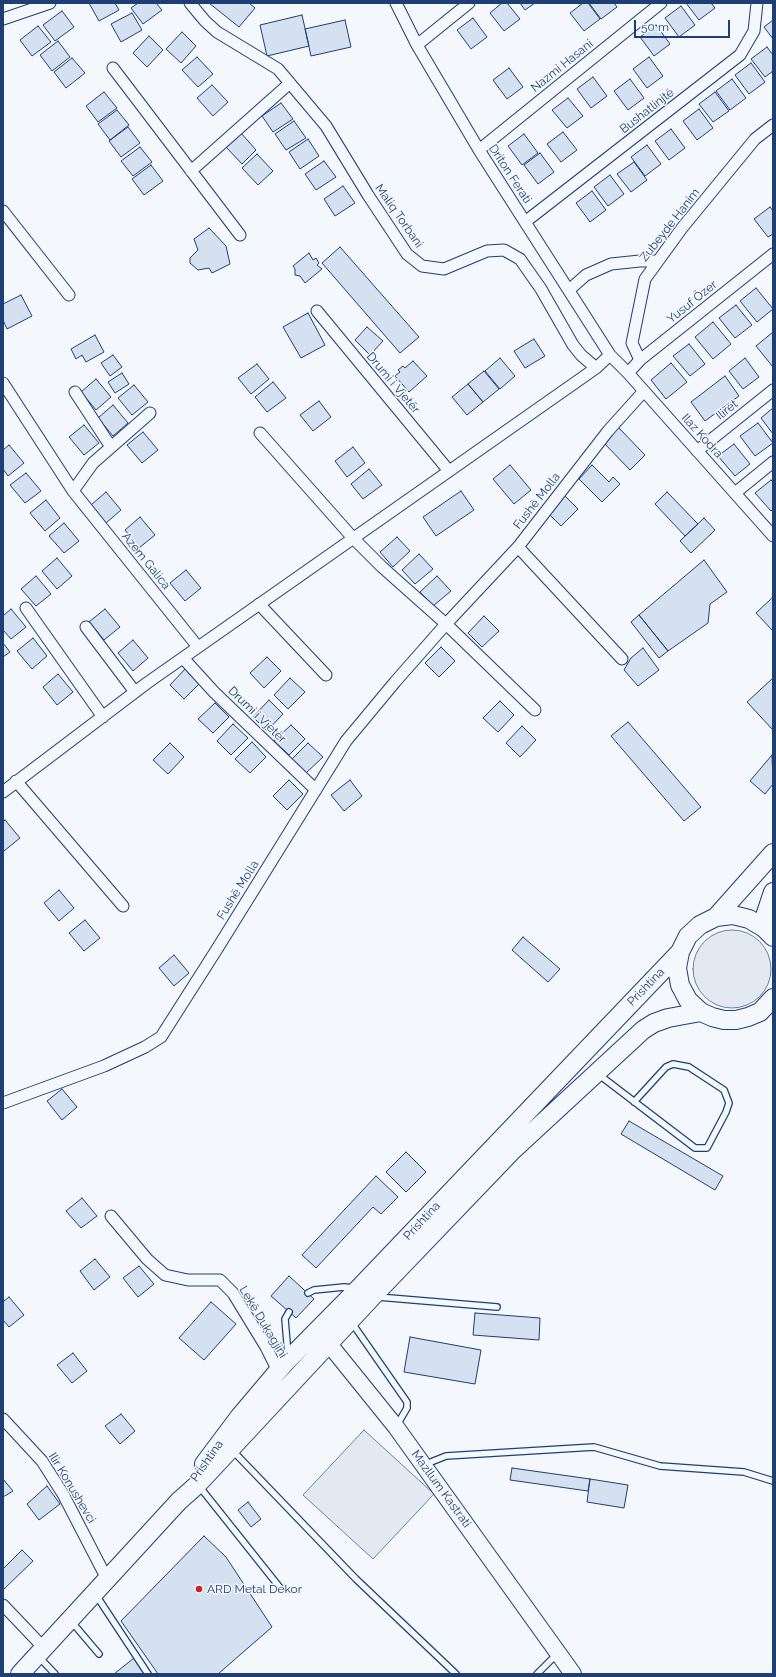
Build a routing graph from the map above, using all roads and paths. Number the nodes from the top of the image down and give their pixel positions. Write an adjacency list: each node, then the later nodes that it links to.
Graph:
1 (50, 3): 7 (street)
2 (190, 3): 11 (street, Maliq Torbani)
3 (396, 3): 9 (street, Driton Ferati)
4 (469, 3): 9 (street)
5 (661, 3): 13 (street, Nazmi Hasani)
6 (757, 3): 16 (street, Bushatlinjtë)
7 (30, 6): 8 (street)
8 (3, 19)
9 (417, 45): 13 (street, Driton Ferati)
10 (114, 68): 14 (street)
11 (290, 83): 14 (street); 25 (street, Maliq Torbani)
12 (773, 125): 19 (street, Zubeyde Hanim)
13 (479, 150): 16 (street, Driton Ferati)
14 (192, 171): 17 (street)
15 (3, 211): 21 (street)
16 (525, 222): 20 (street, Driton Ferati)
17 (240, 235)
18 (773, 254): 24 (street, Yusuf Özer)
19 (658, 261): 20 (street); 24 (street, Zubeyde Hanim)
20 (569, 290): 23 (street, Driton Ferati)
21 (69, 295)
22 (317, 311): 36 (street, Drumi i Vjetër)
23 (610, 355): 25 (street); 26 (street, Ilaz Kodra)
24 (640, 360): 26 (street, Yusuf Özer)
25 (596, 368): 36 (street)
26 (628, 372): 29 (street, Ilaz Kodra)
27 (3, 383): 37 (street, Azem Galica)
28 (773, 390): 34 (street, Ilirët)
29 (644, 391): 34 (street, Ilaz Kodra); 41 (street, Fushë Molla)
30 (75, 392): 33 (street)
31 (150, 413): 33 (street)
32 (260, 434): 40 (street)
33 (111, 447): 37 (street)
34 (697, 451): 38 (street, Ilaz Kodra)
35 (773, 462): 38 (street)
36 (449, 471): 40 (street)
37 (73, 491): 46 (street, Azem Galica)
38 (735, 493): 39 (street, Ilaz Kodra)
39 (773, 536)
40 (353, 538): 42 (street); 44 (street)
41 (518, 547): 44 (street, Fushë Molla); 48 (street)
42 (259, 604): 46 (street); 49 (street)
43 (26, 608): 52 (street)
44 (446, 624): 51 (street); 54 (street, Fushë Molla)
45 (86, 627): 50 (street)
46 (198, 647): 47 (street)
47 (183, 658): 50 (street); 54 (street, Drumi i Vjetër)
48 (622, 659)
49 (326, 675)
50 (136, 692): 52 (street)
51 (535, 710)
52 (103, 717): 53 (street)
53 (16, 781): 55 (street); 58 (street)
54 (316, 790): 66 (street, Fushë Molla)
55 (3, 792)
56 (773, 852): 59 (main road)
57 (773, 892): 60 (main road)
58 (123, 906)
59 (716, 918): 60 (main road, Prishtina); 61 (main road, Prishtina)
60 (769, 932)
61 (680, 952): 63 (main road, Prishtina); 69 (main road, Prishtina)
62 (773, 998): 63 (main road, Prishtina)
63 (701, 1012): 64 (main road, Prishtina)
64 (596, 1073): 65 (lane); 69 (main road, Prishtina)
65 (634, 1102): 65 (lane)
66 (3, 1103)
67 (111, 1216): 75 (street, Lekë Dukagjini)
68 (308, 1293): 69 (lane)
69 (366, 1293): 70 (lane); 72 (main road, Prishtina); 73 (main road, Prishtina)
70 (497, 1306)
71 (289, 1312): 75 (lane)
72 (350, 1321): 74 (main road, Prishtina); 77 (lane)
73 (314, 1333): 74 (main road, Mazllum Kastrati); 75 (main road, Prishtina)
74 (329, 1344): 77 (main road, Mazllum Kastrati); 78 (main road, Prishtina)
75 (283, 1365): 82 (main road, Prishtina)
76 (3, 1419): 83 (street, Ilir Konushevci)
77 (396, 1427): 79 (main road, Mazllum Kastrati)
78 (231, 1449): 81 (main road, Prishtina); 94 (lane)
79 (424, 1465): 80 (lane); 89 (main road, Mazllum Kastrati)
80 (773, 1481)
81 (197, 1485): 82 (main road, Prishtina); 84 (lane)
82 (179, 1502): 83 (main road, Prishtina)
83 (107, 1579): 85 (main road, Prishtina)
84 (281, 1589)
85 (95, 1594): 87 (main road, Prishtina); 93 (lane)
86 (3, 1605): 88 (street)
87 (69, 1620): 88 (main road, Prishtina); 90 (lane)
88 (40, 1651): 91 (main road, Prishtina); 92 (lane)
89 (558, 1653): 95 (lane); 96 (main road, Mazllum Kastrati)
90 (99, 1654)
91 (20, 1674)
92 (55, 1674)
93 (148, 1674)
94 (456, 1674)
95 (537, 1674)
96 (574, 1674)

